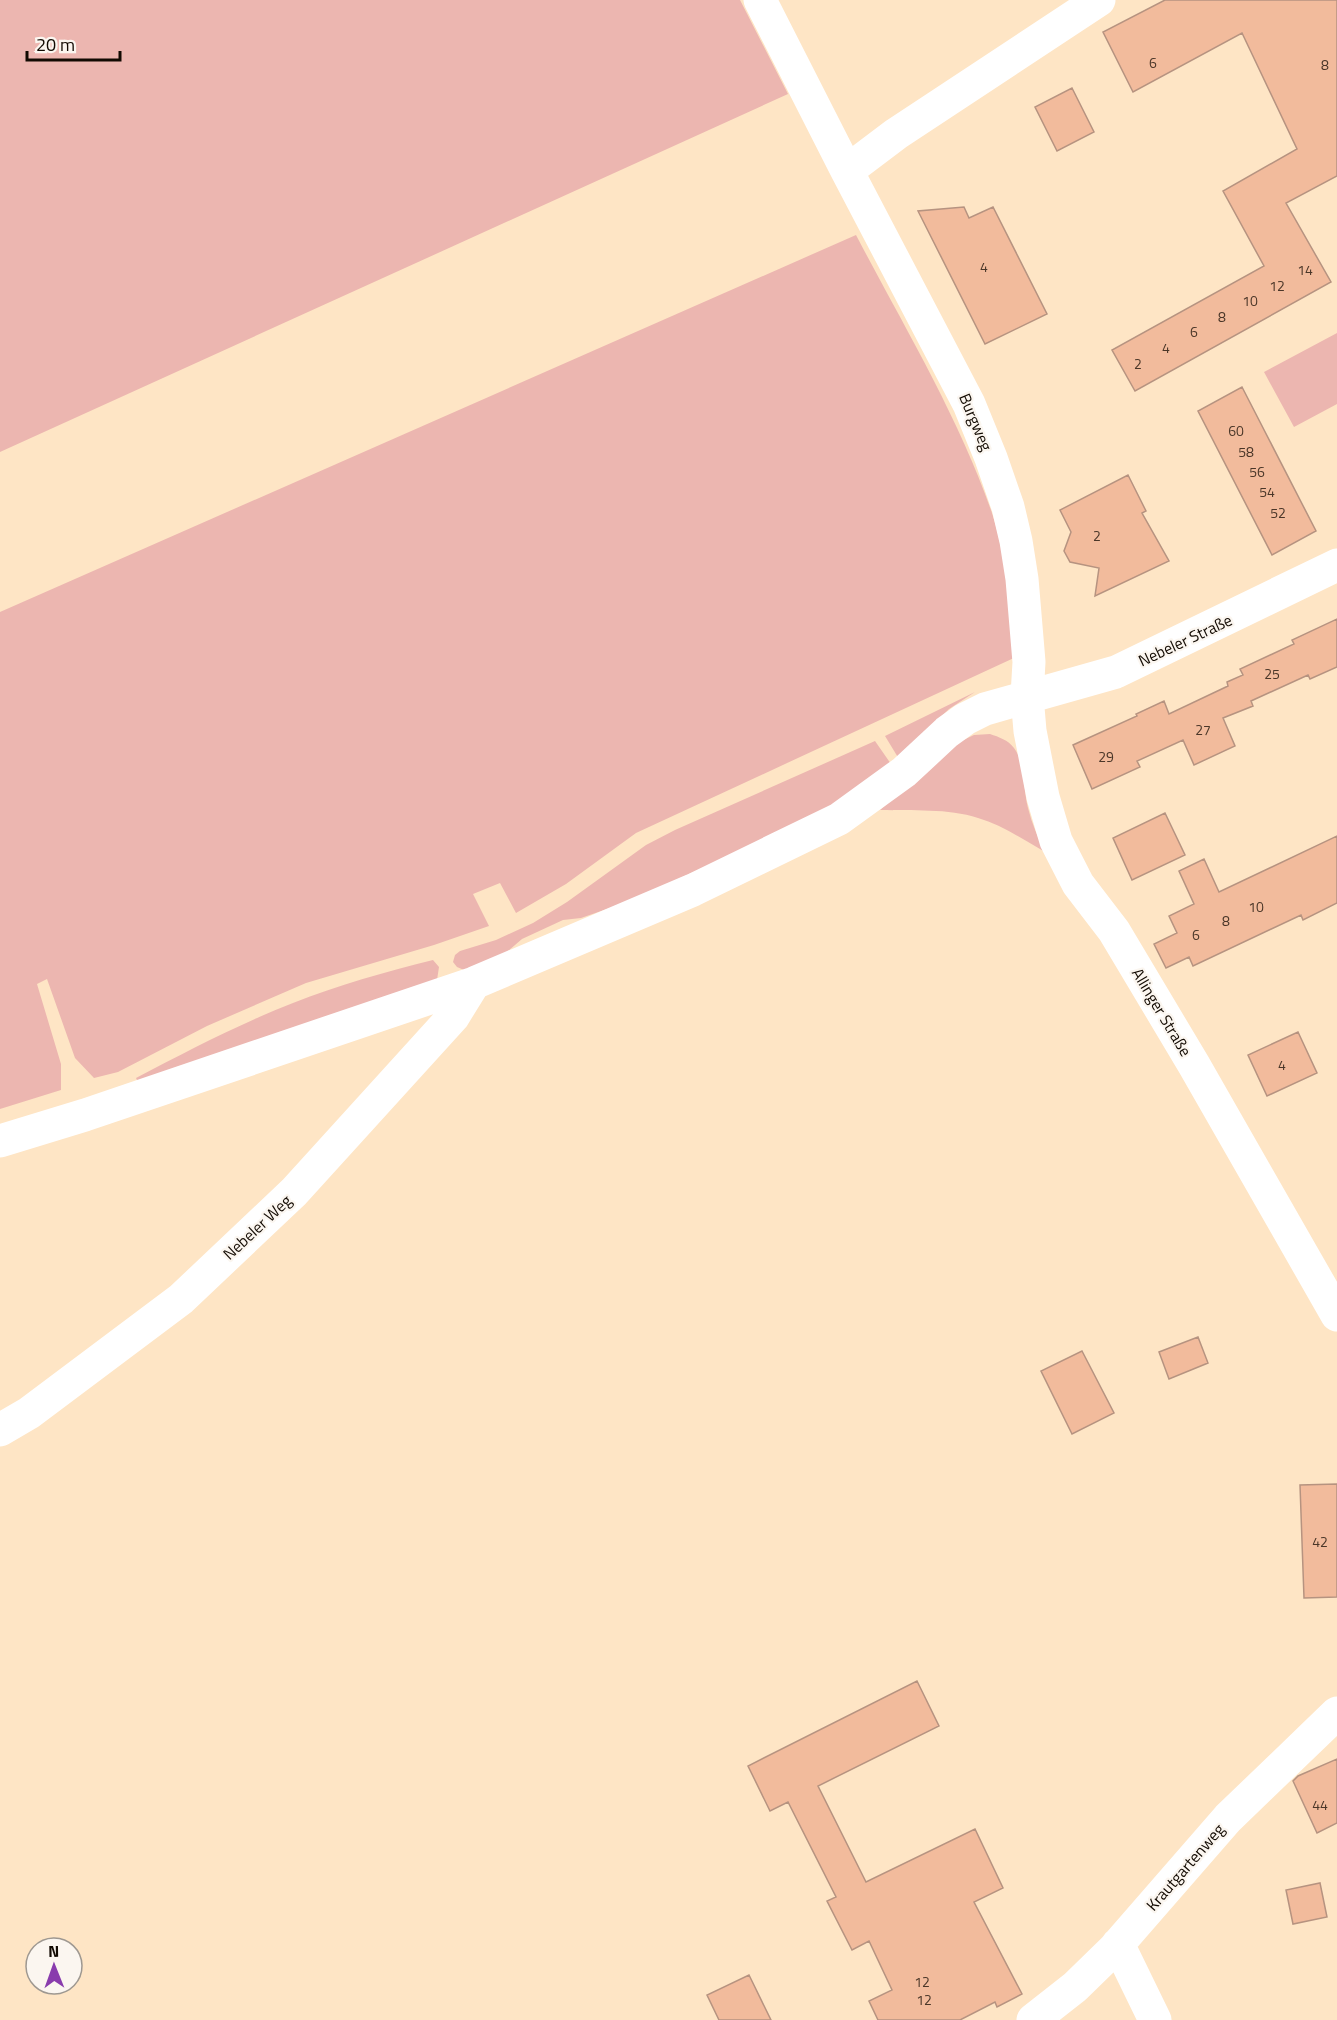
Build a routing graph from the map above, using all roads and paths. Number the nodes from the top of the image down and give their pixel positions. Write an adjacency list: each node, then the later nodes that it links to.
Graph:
1 (760, 0): 3 (street, Burgweg)
2 (1099, 0): 3 (street)
3 (847, 171): 5 (street, Burgweg)
4 (1337, 565): 5 (street, Nebeler Straße)
5 (1027, 696): 6 (street, Nebeler Straße); 8 (street, Allinger Straße)
6 (474, 983): 7 (street, Nebeler Straße); 9 (street, Nebeler Weg)
7 (0, 1141)
8 (1337, 1315)
9 (0, 1430)
10 (1337, 1713): 11 (street, Krautgartenweg)
11 (1118, 1944): 12 (street, Krautgartenweg); 13 (street)
12 (1033, 2020)
13 (1155, 2020)

